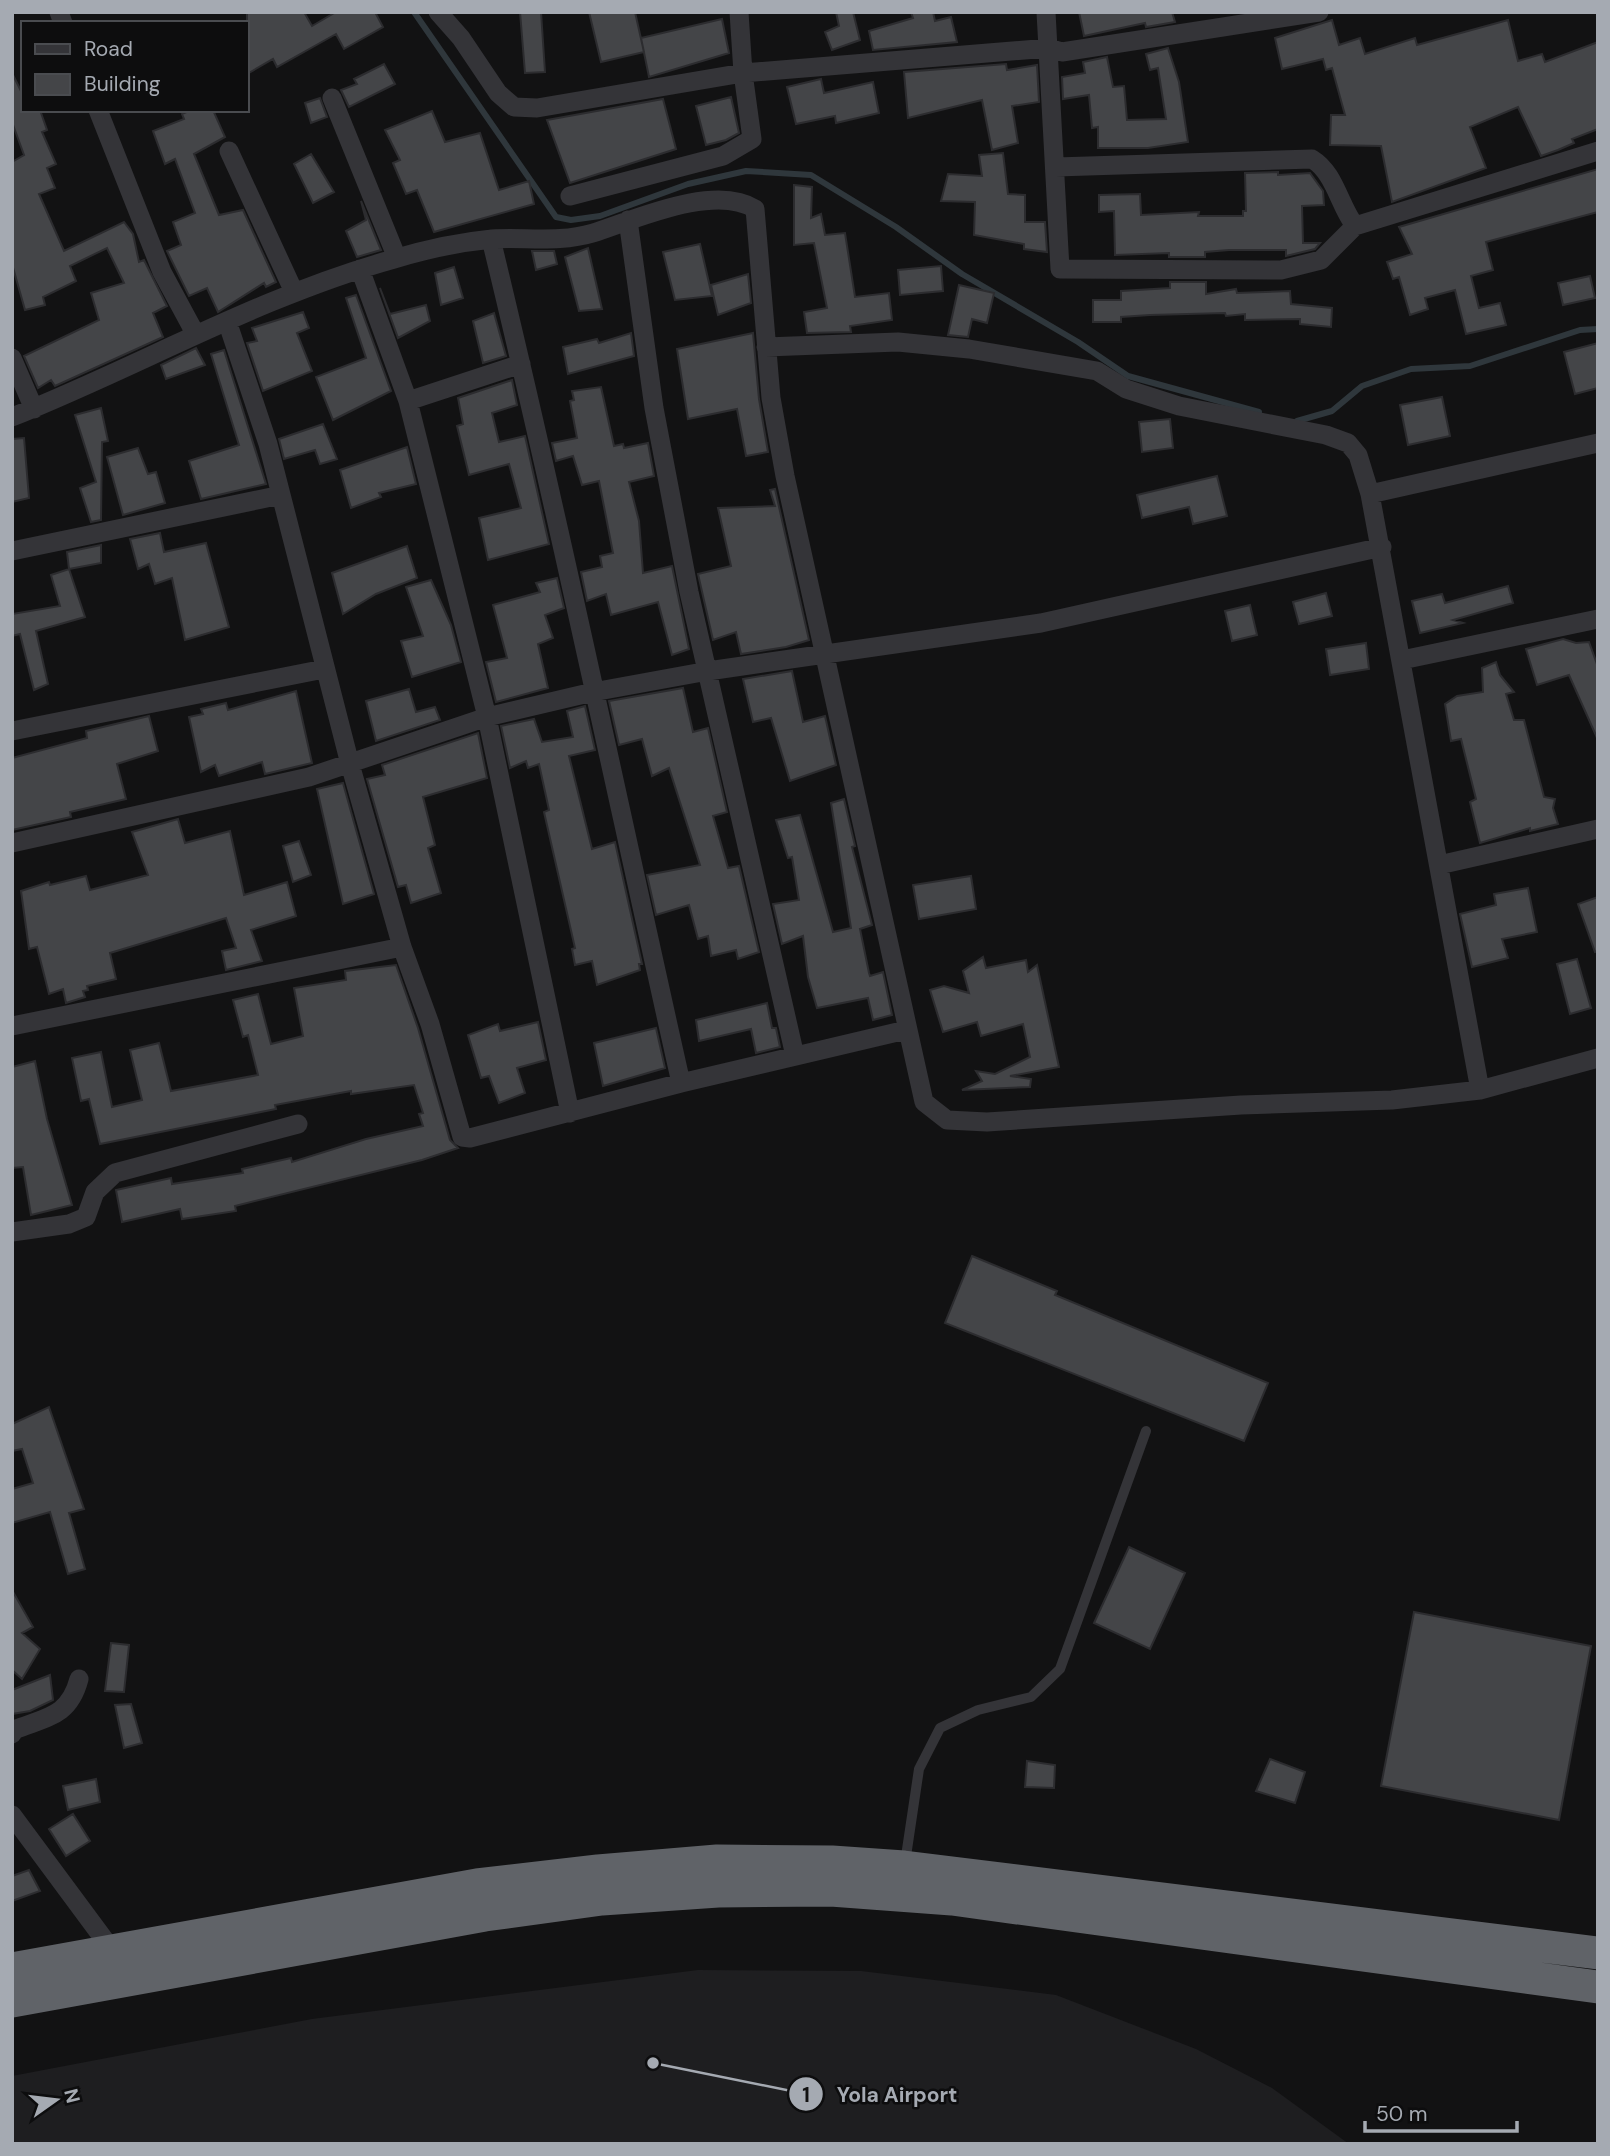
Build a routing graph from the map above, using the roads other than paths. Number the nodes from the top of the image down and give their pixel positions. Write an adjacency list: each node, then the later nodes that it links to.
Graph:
1 (438, 12): 6 (street)
2 (739, 12): 6 (street)
3 (1046, 12): 5 (street)
4 (1319, 12): 5 (street)
5 (1049, 48): 6 (street); 11 (street)
6 (743, 73): 12 (street)
7 (332, 98): 16 (street)
8 (99, 112): 20 (street)
9 (229, 151): 18 (street)
10 (1598, 151): 14 (street)
11 (1056, 167): 14 (street); 14 (street)
12 (570, 196)
13 (628, 220): 15 (street); 21 (street); 36 (street)
14 (1355, 226)
15 (491, 239): 16 (street); 23 (street)
16 (397, 258): 17 (street)
17 (360, 269): 18 (street); 24 (street)
18 (294, 292): 19 (street)
19 (227, 321): 20 (street); 29 (street)
20 (196, 335): 25 (street)
21 (766, 347): 28 (street); 33 (street)
22 (12, 358): 25 (street)
23 (521, 364): 24 (street); 37 (street)
24 (408, 401): 38 (street)
25 (34, 409): 26 (street)
26 (12, 417)
27 (1598, 443): 28 (street)
28 (1370, 494): 30 (street)
29 (281, 495): 31 (street); 35 (street)
30 (1382, 547): 33 (street); 34 (street)
31 (12, 551)
32 (1598, 619): 34 (street)
33 (824, 654): 36 (street); 46 (street)
34 (1402, 660): 43 (street)
35 (324, 669): 39 (street); 40 (street)
36 (708, 671): 37 (street); 47 (street)
37 (593, 692): 38 (street); 49 (street)
38 (487, 717): 40 (street); 51 (street)
39 (12, 731)
40 (350, 764): 42 (street); 44 (street)
41 (1598, 829): 43 (street)
42 (12, 843)
43 (1439, 865): 50 (street)
44 (402, 947): 45 (street); 51 (street)
45 (13, 1024)
46 (906, 1030): 47 (street); 50 (street)
47 (795, 1056): 49 (street)
48 (1598, 1058): 50 (street)
49 (681, 1083): 51 (street)
50 (1480, 1090)
51 (570, 1113)
52 (298, 1124): 53 (street)
53 (12, 1232)
54 (1146, 1431): 58 (lane)
55 (79, 1679): 56 (street)
56 (12, 1734)
57 (12, 1815): 59 (street)
58 (904, 1867): 59 (highway); 60 (highway)
59 (111, 1950): 61 (highway)
60 (1598, 1953)
61 (12, 1969)
62 (1598, 1987): 63 (highway)
63 (12, 2001)

